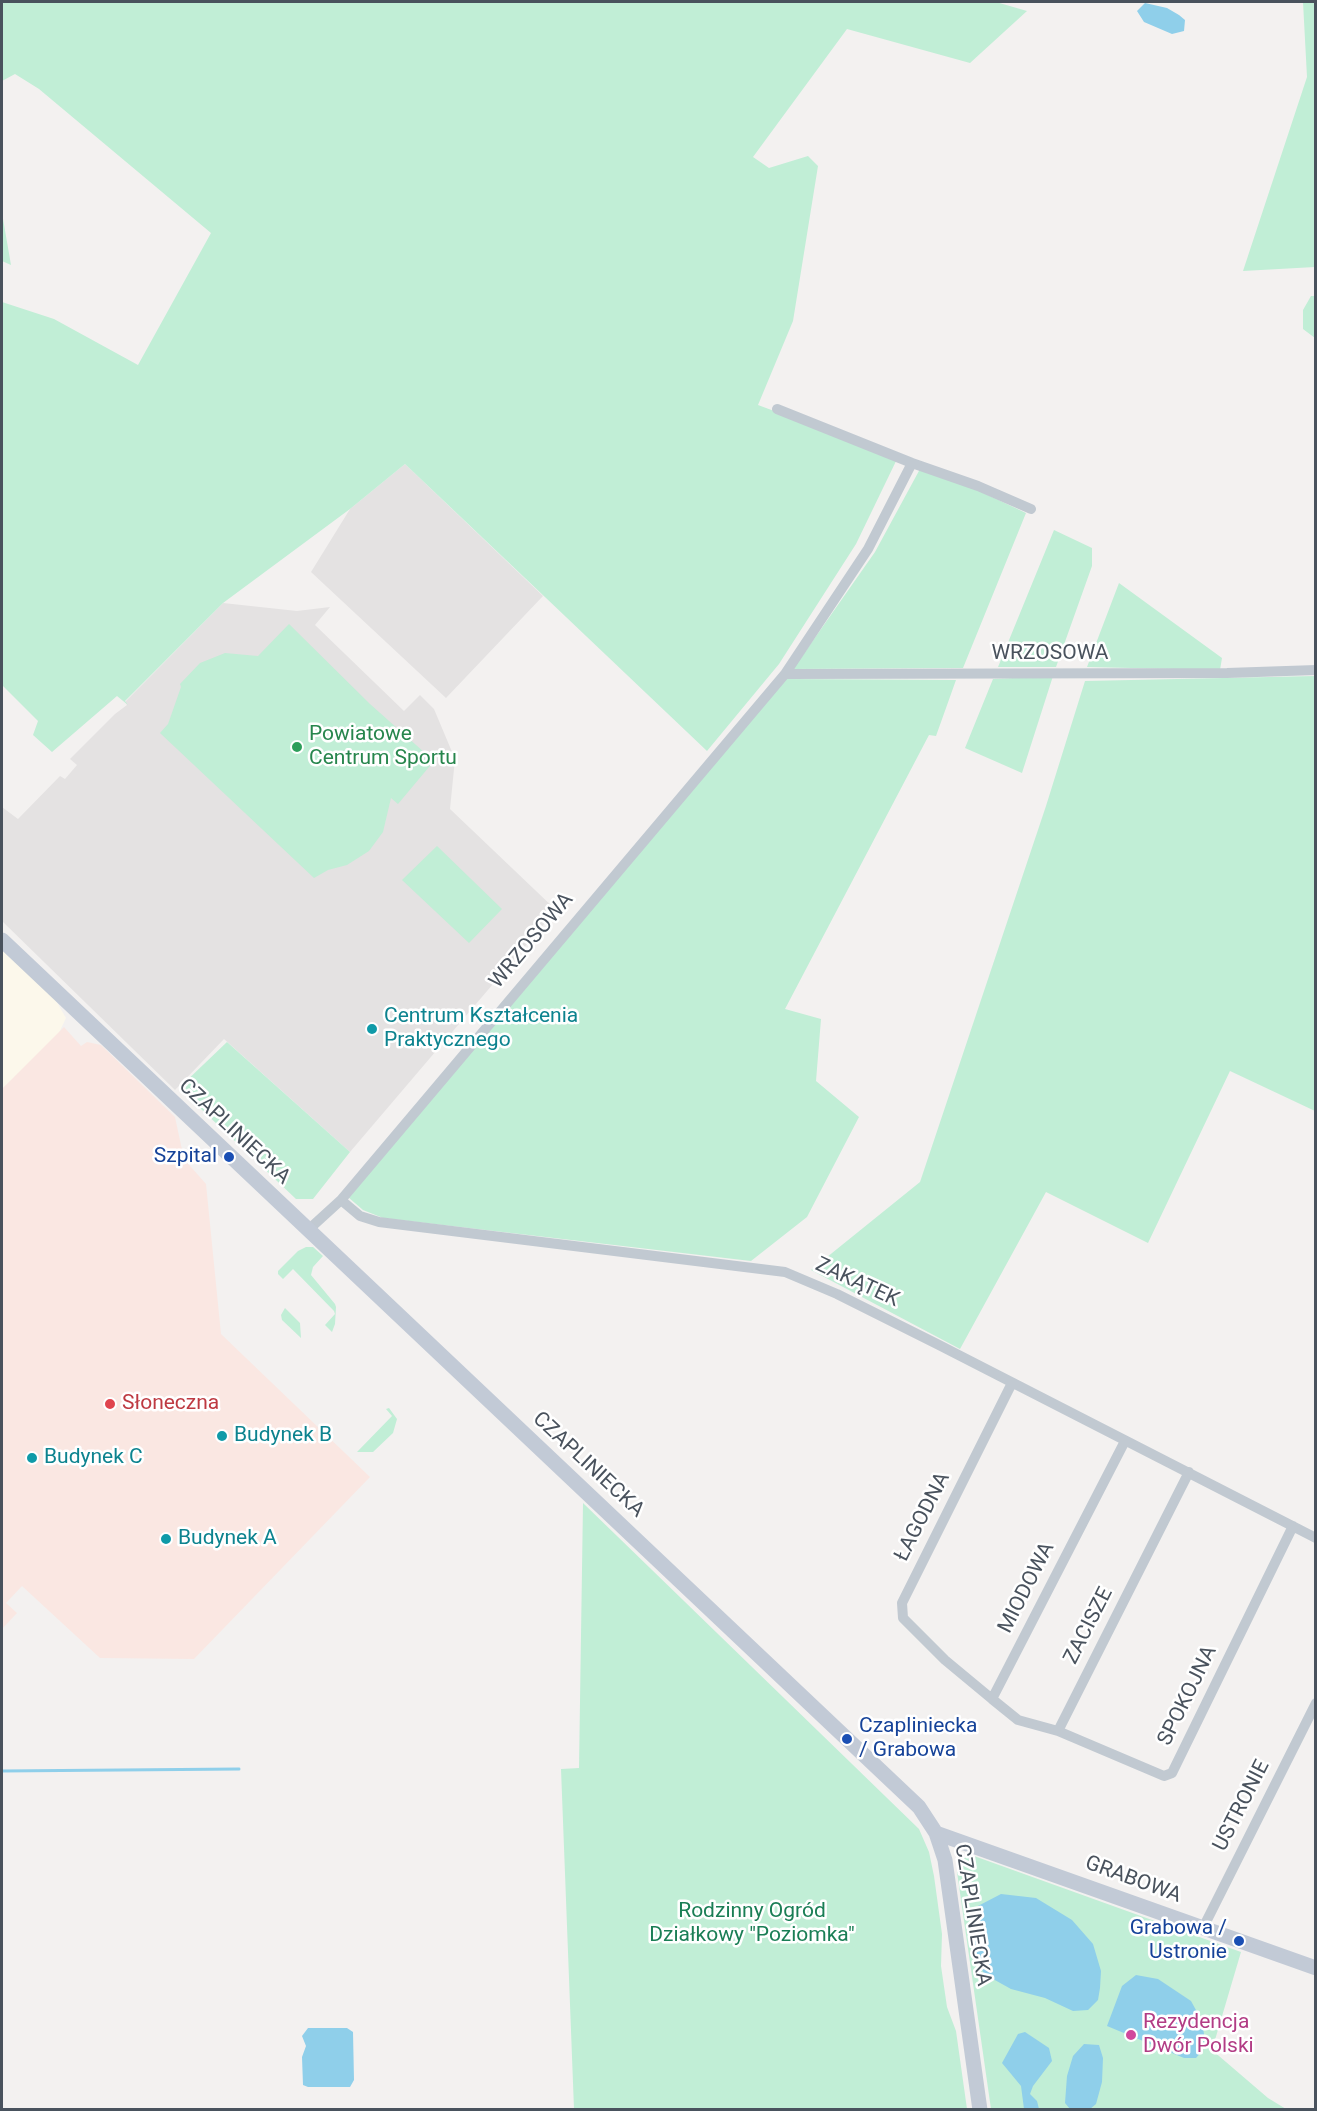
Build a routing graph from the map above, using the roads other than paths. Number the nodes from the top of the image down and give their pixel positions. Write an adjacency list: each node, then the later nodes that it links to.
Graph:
1 (777, 409): 2 (street)
2 (912, 463): 3 (street); 5 (street, WRZOSOWA)
3 (1031, 509)
4 (1316, 670): 5 (street, WRZOSOWA)
5 (784, 674): 7 (street, WRZOSOWA)
6 (2, 940): 8 (main road, CZAPLINIECKA)
7 (341, 1200): 8 (street, WRZOSOWA); 9 (street, ZAKĄTEK)
8 (307, 1231): 17 (main road, CZAPLINIECKA)
9 (1012, 1383): 10 (street, ZAKĄTEK); 14 (street, ŁAGODNA)
10 (1125, 1441): 11 (street, ZAKĄTEK); 14 (street, MIODOWA)
11 (1189, 1472): 12 (street, ZAKĄTEK); 16 (street, ZACISZE)
12 (1293, 1526): 13 (street, ZAKĄTEK); 16 (street, SPOKOJNA)
13 (1316, 1538)
14 (993, 1699): 16 (street)
15 (1316, 1703): 18 (street, USTRONIE)
16 (1058, 1731)
17 (936, 1833): 18 (main road, GRABOWA); 20 (main road, CZAPLINIECKA)
18 (1203, 1928): 19 (main road, GRABOWA)
19 (1316, 1968)
20 (980, 2109)

